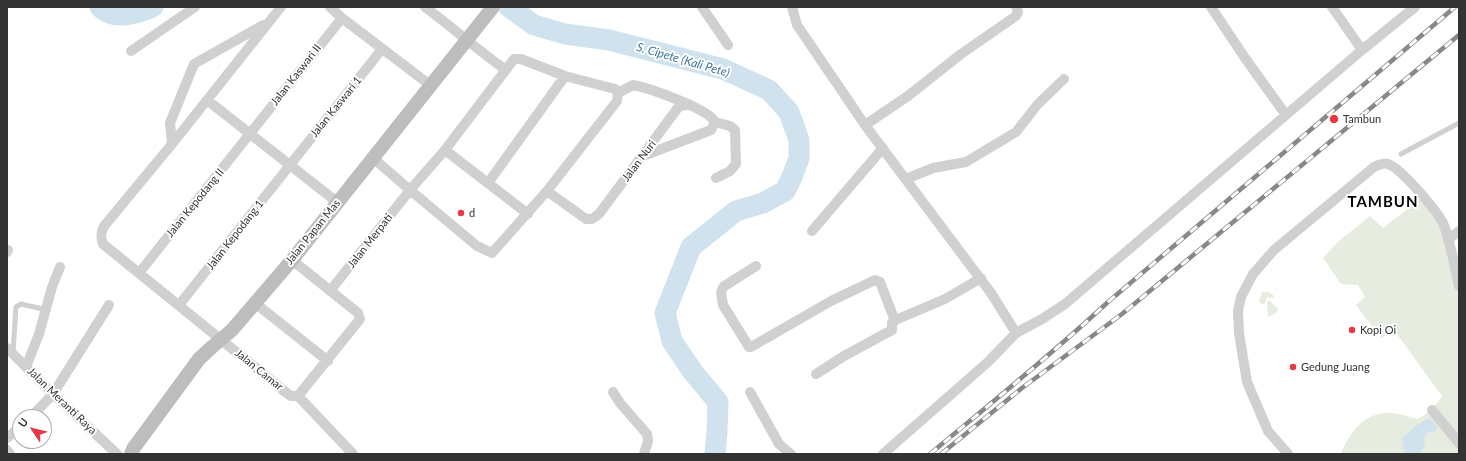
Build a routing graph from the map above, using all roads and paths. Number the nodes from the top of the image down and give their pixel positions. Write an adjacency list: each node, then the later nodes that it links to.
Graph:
1 (195, 7): 18 (street)
2 (281, 7): 13 (street, Jalan Camar)
3 (330, 7): 12 (street)
4 (425, 7): 14 (street)
5 (702, 7): 15 (street)
6 (792, 7): 29 (street)
7 (1211, 7): 26 (street)
8 (1332, 7): 17 (street)
9 (1415, 7): 17 (street)
10 (1018, 8): 29 (street)
11 (491, 10): 14 (street, Jalan Papan Mas)
12 (342, 18): 16 (street); 30 (street, Jalan Kaswari II)
13 (268, 22): 24 (street, Jalan Camar); 31 (street)
14 (466, 40): 19 (street); 22 (street, Jalan Papan Mas)
15 (728, 45)
16 (382, 49): 22 (street); 37 (street, Jalan Kaswari 1)
17 (1362, 50): 26 (street)
18 (131, 51)
19 (506, 70): 20 (street, Jalan Merpati); 33 (street, Jalan Merpati)
20 (565, 76): 23 (street); 40 (street)
21 (1064, 79): 39 (street)
22 (430, 85): 36 (street, Jalan Papan Mas)
23 (618, 93): 25 (street); 42 (street)
24 (208, 100): 30 (street); 31 (street, Jalan Camar)
25 (686, 105): 27 (street); 35 (street, Jalan Nuri)
26 (1286, 115): 60 (street)
27 (716, 122): 35 (street); 38 (street)
28 (1459, 123): 34 (lane)
29 (865, 125): 32 (street)
30 (250, 133): 37 (street); 51 (street, Jalan Kepodang II)
31 (172, 144): 51 (street, Jalan Camar)
32 (883, 148): 39 (street); 45 (street)
33 (445, 150): 40 (street); 41 (street, Jalan Merpati)
34 (1401, 154)
35 (643, 156): 42 (street, Jalan Nuri)
36 (373, 158): 41 (street); 43 (street, Jalan Papan Mas)
37 (290, 165): 43 (street); 57 (street, Jalan Kepodang 1)
38 (716, 178)
39 (906, 179): 52 (street)
40 (488, 183): 44 (street)
41 (410, 190): 44 (street); 54 (street, Jalan Merpati)
42 (547, 191): 44 (street)
43 (337, 202): 48 (street, Jalan Papan Mas)
44 (528, 214)
45 (812, 231)
46 (1459, 231): 47 (street)
47 (1448, 240): 53 (street); 81 (street)
48 (292, 260): 54 (street); 55 (street, Jalan Papan Mas)
49 (756, 266): 59 (street)
50 (60, 267): 58 (street)
51 (139, 272): 57 (street, Jalan Camar)
52 (981, 278): 59 (street); 60 (street)
53 (1459, 286)
54 (330, 291): 63 (street)
55 (255, 303): 61 (street, Jalan Papan Mas); 63 (street)
56 (108, 305): 68 (street)
57 (179, 305): 61 (street, Jalan Camar)
58 (47, 310): 62 (lane); 64 (street)
59 (895, 321): 65 (street)
60 (1016, 333): 80 (street)
61 (222, 339): 69 (street, Jalan Camar); 76 (street, Jalan Papan Mas)
62 (10, 350): 64 (street, Jalan Meranti Raya)
63 (328, 361): 69 (street)
64 (26, 367): 68 (street, Jalan Meranti Raya)
65 (816, 374)
66 (613, 392): 78 (street)
67 (750, 392): 79 (street)
68 (53, 394): 70 (street); 75 (street, Jalan Meranti Raya)
69 (298, 396): 77 (street)
70 (39, 409)
71 (1432, 410): 72 (street)
72 (1459, 443)
73 (7, 450): 74 (street)
74 (10, 454)
75 (117, 454)
76 (131, 454)
77 (353, 454)
78 (644, 454)
79 (791, 454)
80 (883, 454)
81 (1288, 454)

